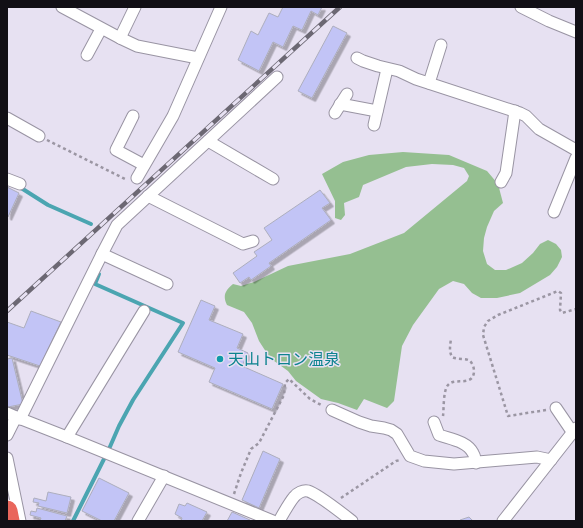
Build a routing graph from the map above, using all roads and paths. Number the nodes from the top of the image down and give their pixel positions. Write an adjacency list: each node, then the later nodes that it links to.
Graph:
1 (135, 7): 7 (street)
2 (221, 7): 10 (street)
3 (521, 7): 6 (street)
4 (67, 8): 5 (street)
5 (101, 29): 7 (street); 9 (street)
6 (576, 32)
7 (120, 38): 10 (street)
8 (441, 45): 14 (street)
9 (87, 55)
10 (198, 58): 25 (street)
11 (357, 58): 12 (street)
12 (387, 69): 14 (street); 16 (street)
13 (276, 77): 22 (street)
14 (429, 83): 17 (street)
15 (347, 94): 16 (street)
16 (377, 111): 20 (street)
17 (515, 111): 23 (street); 29 (street)
18 (134, 116): 25 (street)
19 (7, 118): 21 (street)
20 (374, 125)
21 (39, 136): 26 (path)
22 (208, 141): 28 (street); 31 (street)
23 (576, 150)
24 (576, 158): 32 (street)
25 (144, 165): 26 (street)
26 (137, 178)
27 (7, 179): 30 (street)
28 (272, 179)
29 (501, 182)
30 (20, 184)
31 (148, 196): 33 (street); 34 (street)
32 (554, 212)
33 (252, 241)
34 (102, 254): 35 (street); 41 (street)
35 (165, 271)
36 (576, 309): 39 (path)
37 (144, 311): 46 (street)
38 (451, 339): 45 (path)
39 (556, 408): 43 (street)
40 (332, 410): 47 (street); 52 (path)
41 (14, 416): 44 (street); 46 (street)
42 (434, 422): 45 (street)
43 (574, 430): 49 (street)
44 (7, 435)
45 (442, 436): 50 (street)
46 (67, 437): 51 (street)
47 (410, 456): 50 (street); 53 (path)
48 (7, 458): 56 (street)
49 (551, 460): 50 (street); 61 (street)
50 (476, 463)
51 (164, 476): 52 (street); 57 (street)
52 (230, 504): 58 (street)
53 (330, 504): 59 (street); 60 (street)
54 (7, 511): 55 (highway)
55 (9, 521)
56 (20, 521)
57 (138, 521)
58 (273, 521)
59 (279, 521)
60 (352, 521)
61 (503, 521)

